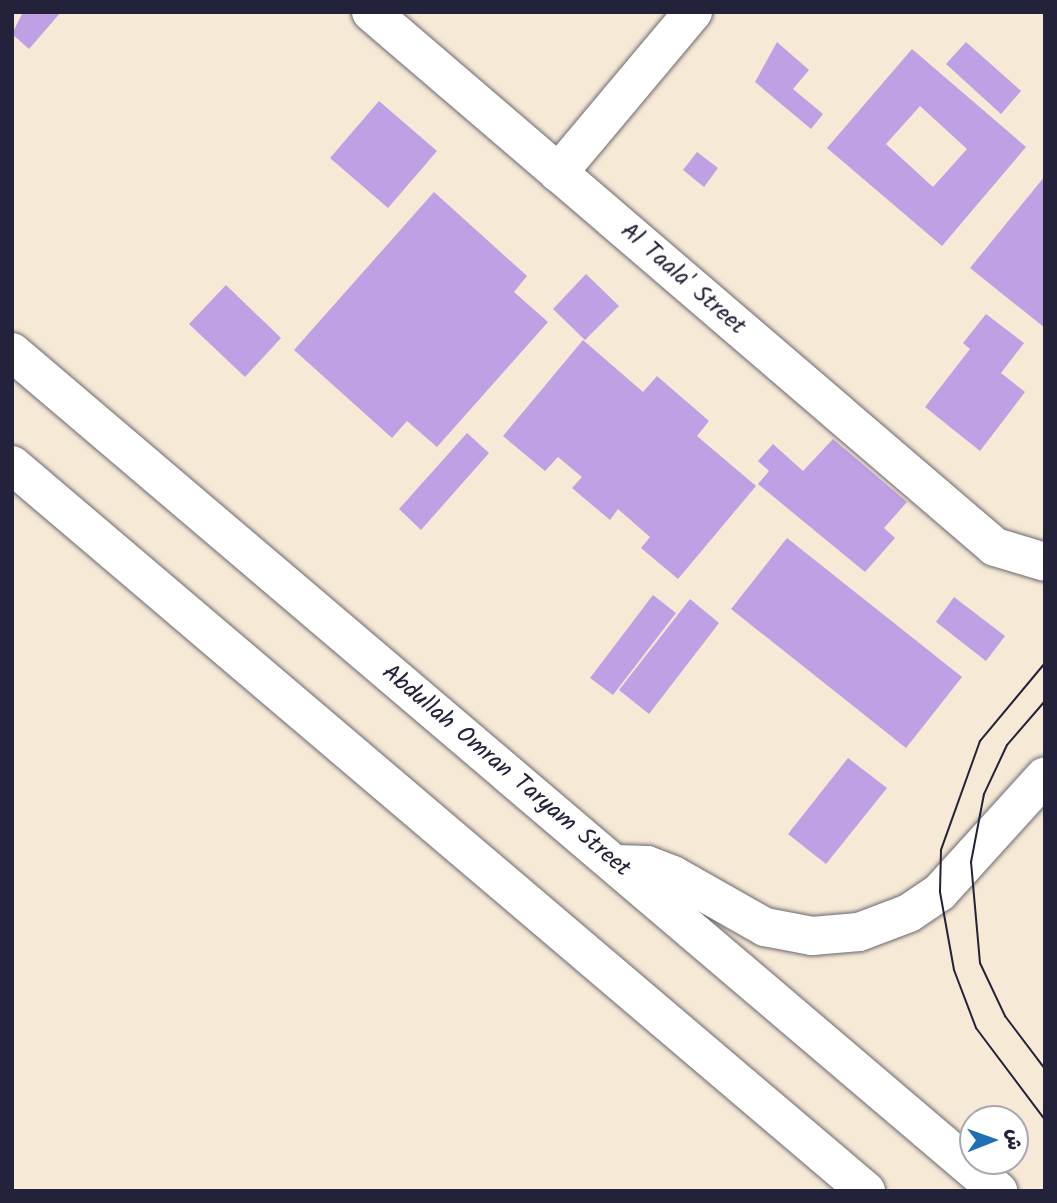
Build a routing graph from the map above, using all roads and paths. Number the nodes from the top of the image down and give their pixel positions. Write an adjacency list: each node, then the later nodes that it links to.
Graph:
1 (370, 12): 3 (street, Al Taala' Street)
2 (693, 12): 3 (street)
3 (558, 173): 6 (street, Al Taala' Street)
4 (12, 352): 8 (street, Abdullah Omran Taryam Street)
5 (12, 465): 9 (street)
6 (1045, 562)
7 (1045, 776): 8 (street)
8 (616, 864): 10 (street, Abdullah Omran Taryam Street)
9 (853, 1184)
10 (998, 1191)

